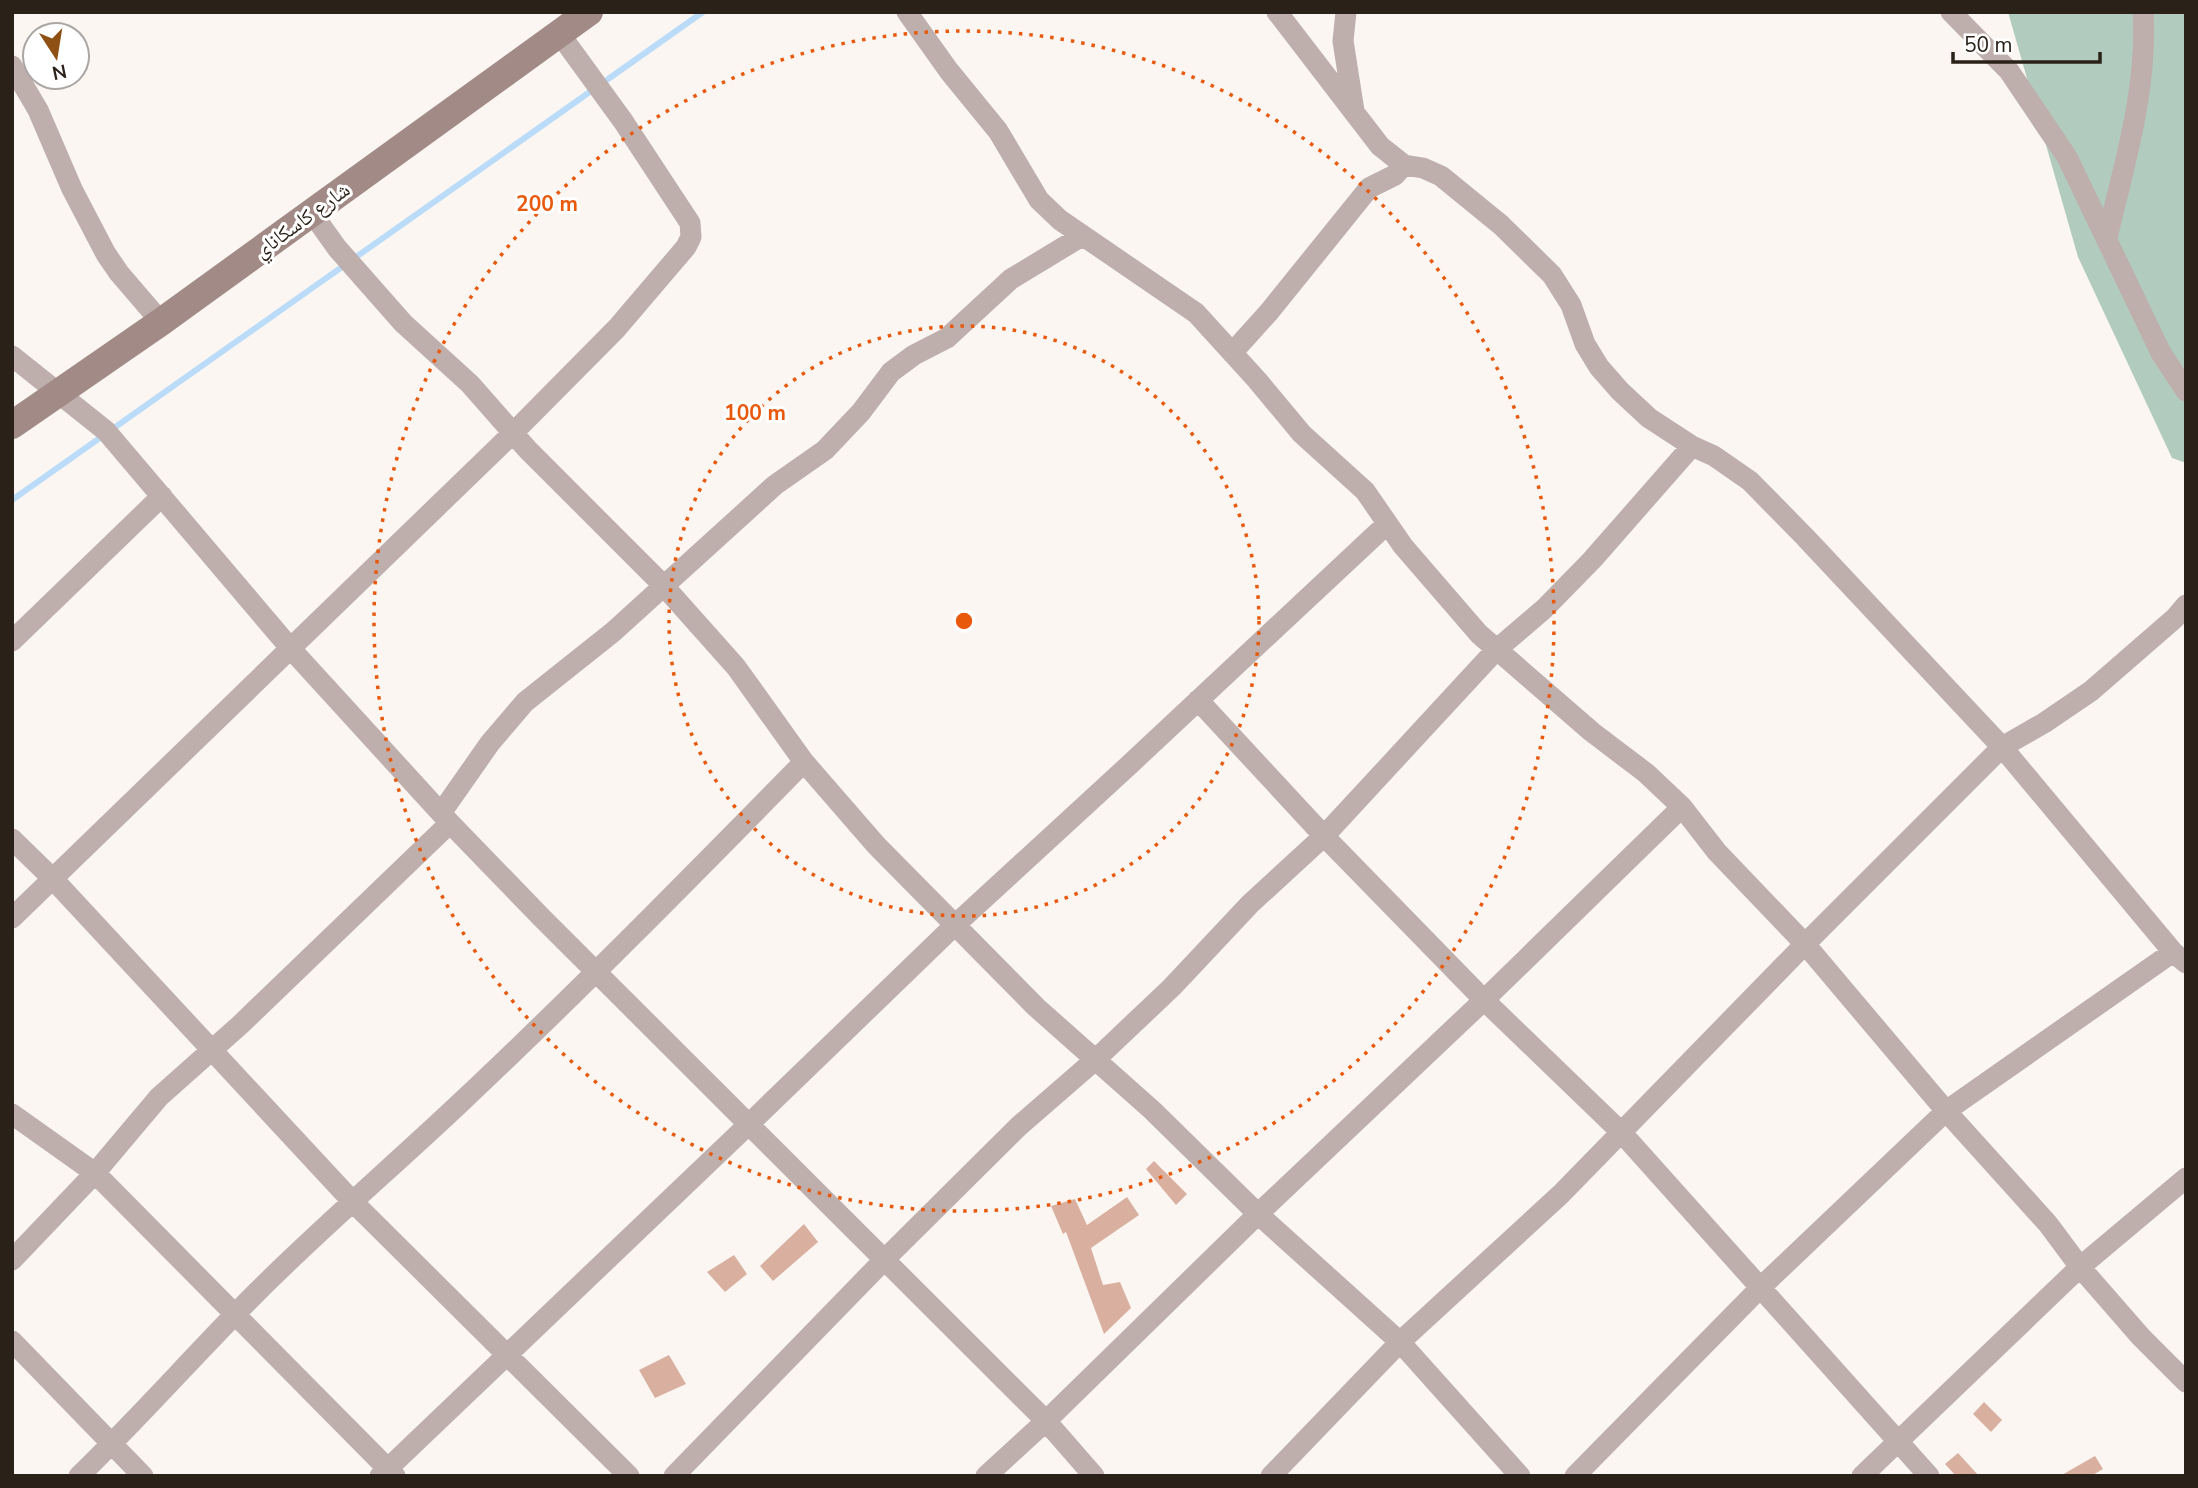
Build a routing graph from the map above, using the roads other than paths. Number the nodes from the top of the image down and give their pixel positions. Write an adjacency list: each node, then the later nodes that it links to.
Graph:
1 (589, 12): 7 (street, شارع كاسكاناي)
2 (907, 12): 14 (street)
3 (1277, 12): 9 (street)
4 (1346, 12): 9 (street)
5 (1951, 12): 15 (street)
6 (2143, 12): 15 (street)
7 (559, 33): 13 (street, شارع كاسكاناي); 22 (street)
8 (12, 66): 16 (street)
9 (1355, 115): 10 (street)
10 (1380, 146): 11 (street); 12 (street)
11 (1404, 165): 12 (street); 23 (street)
12 (1369, 188): 17 (street)
13 (312, 213): 16 (street, شارع كاسكاناي); 22 (street)
14 (1083, 236): 17 (street); 26 (street)
15 (2107, 238): 19 (street)
16 (161, 322): 20 (street, شارع كاسكاناي)
17 (1232, 352): 25 (street)
18 (12, 356): 20 (street)
19 (2186, 391)
20 (59, 393): 21 (street, شارع كاسكاناي); 24 (street)
21 (12, 425)
22 (513, 433): 26 (street); 29 (street)
23 (1692, 446): 30 (street); 32 (street)
24 (162, 496): 28 (street); 29 (street)
25 (1387, 524): 30 (street); 31 (street)
26 (663, 585): 33 (street); 35 (street)
27 (2186, 605): 32 (street)
28 (12, 641)
29 (291, 649): 35 (street); 38 (street)
30 (1496, 650): 34 (street); 36 (street)
31 (1198, 700): 36 (street); 40 (street)
32 (2002, 747): 41 (street); 42 (street)
33 (804, 762): 40 (street); 43 (street)
34 (1682, 807): 41 (street); 44 (street)
35 (446, 818): 43 (street); 45 (street)
36 (1324, 836): 44 (street); 46 (street)
37 (12, 839): 38 (street)
38 (53, 879): 39 (street); 45 (street)
39 (12, 918)
40 (955, 925): 46 (street); 49 (street)
41 (1805, 944): 47 (street); 50 (street)
42 (2179, 957): 47 (street)
43 (597, 973): 49 (street); 53 (street)
44 (1484, 1000): 50 (street); 54 (street)
45 (211, 1050): 51 (street); 53 (street)
46 (1095, 1060): 54 (street); 55 (street)
47 (1946, 1111): 57 (street); 58 (street)
48 (12, 1114): 51 (street)
49 (750, 1124): 55 (street); 62 (street)
50 (1621, 1132): 58 (street); 61 (street)
51 (95, 1173): 56 (street); 59 (street)
52 (2186, 1178): 57 (street)
53 (352, 1201): 59 (street); 62 (street)
54 (1258, 1214): 61 (street); 64 (street)
55 (885, 1259): 64 (street); 71 (street)
56 (12, 1260)
57 (2080, 1267): 63 (street); 65 (street)
58 (1760, 1288): 65 (street); 76 (street)
59 (234, 1315): 66 (street); 67 (street)
60 (12, 1341): 66 (street)
61 (1400, 1342): 74 (street); 75 (street)
62 (506, 1354): 67 (street); 70 (street)
63 (2186, 1382)
64 (1046, 1421): 72 (street); 73 (street)
65 (1898, 1441): 77 (street); 78 (street)
66 (112, 1444): 68 (street); 69 (street)
67 (387, 1473)
68 (79, 1476)
69 (143, 1476)
70 (629, 1476)
71 (674, 1476)
72 (986, 1476)
73 (1094, 1476)
74 (1271, 1476)
75 (1520, 1476)
76 (1575, 1476)
77 (1862, 1476)
78 (1929, 1476)

